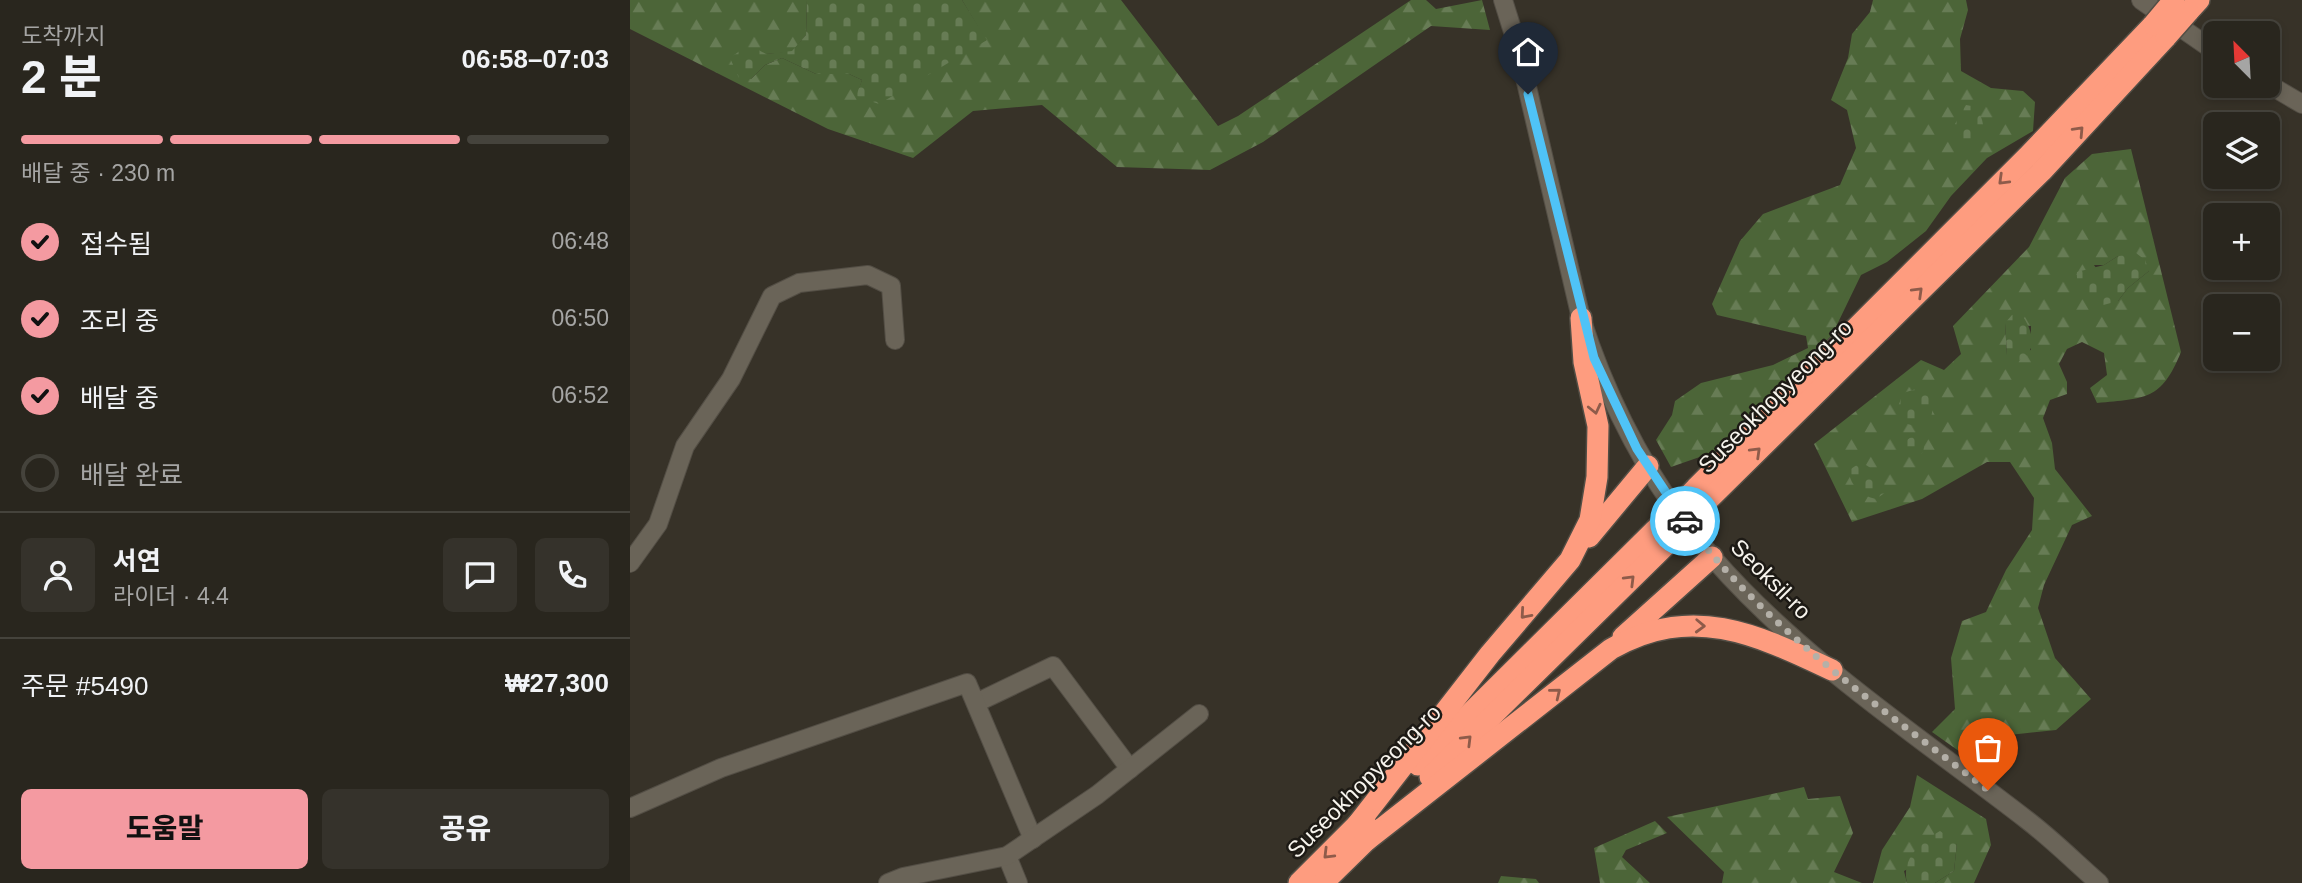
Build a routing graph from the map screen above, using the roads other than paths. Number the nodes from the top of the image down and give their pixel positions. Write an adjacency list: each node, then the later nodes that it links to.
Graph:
1 (1503, 0): 7 (street, Seoksil-ro)
2 (2141, 0): 4 (street)
3 (2184, 3): 19 (highway, Suseokhopyeong-ro, bridge)
4 (2203, 42)
5 (2280, 91): 6 (street)
6 (2302, 104)
7 (1581, 318): 9 (street, Seoksil-ro); 11 (highway, one-way to 11)
8 (895, 340): 12 (street)
9 (1648, 466): 10 (street, Seoksil-ro); 11 (highway)
10 (1712, 557): 13 (highway); 14 (street, Seoksil-ro)
11 (1570, 559): 19 (highway, one-way to 19)
12 (630, 563)
13 (1612, 648): 14 (highway, one-way to 14); 19 (highway, one-way to 13)
14 (1832, 670): 26 (street, Seoksil-ro)
15 (978, 702): 17 (street); 18 (street); 20 (street)
16 (1199, 714): 17 (street)
17 (1129, 769): 20 (street)
18 (630, 808)
19 (1362, 833): 24 (highway, Suseokhopyeong-ro, one-way to 24); 25 (highway, Suseokhopyeong-ro)
20 (1033, 839): 21 (street)
21 (1007, 856): 22 (street); 23 (street)
22 (888, 883)
23 (1018, 883)
24 (1299, 883)
25 (1323, 883)
26 (2099, 883)

